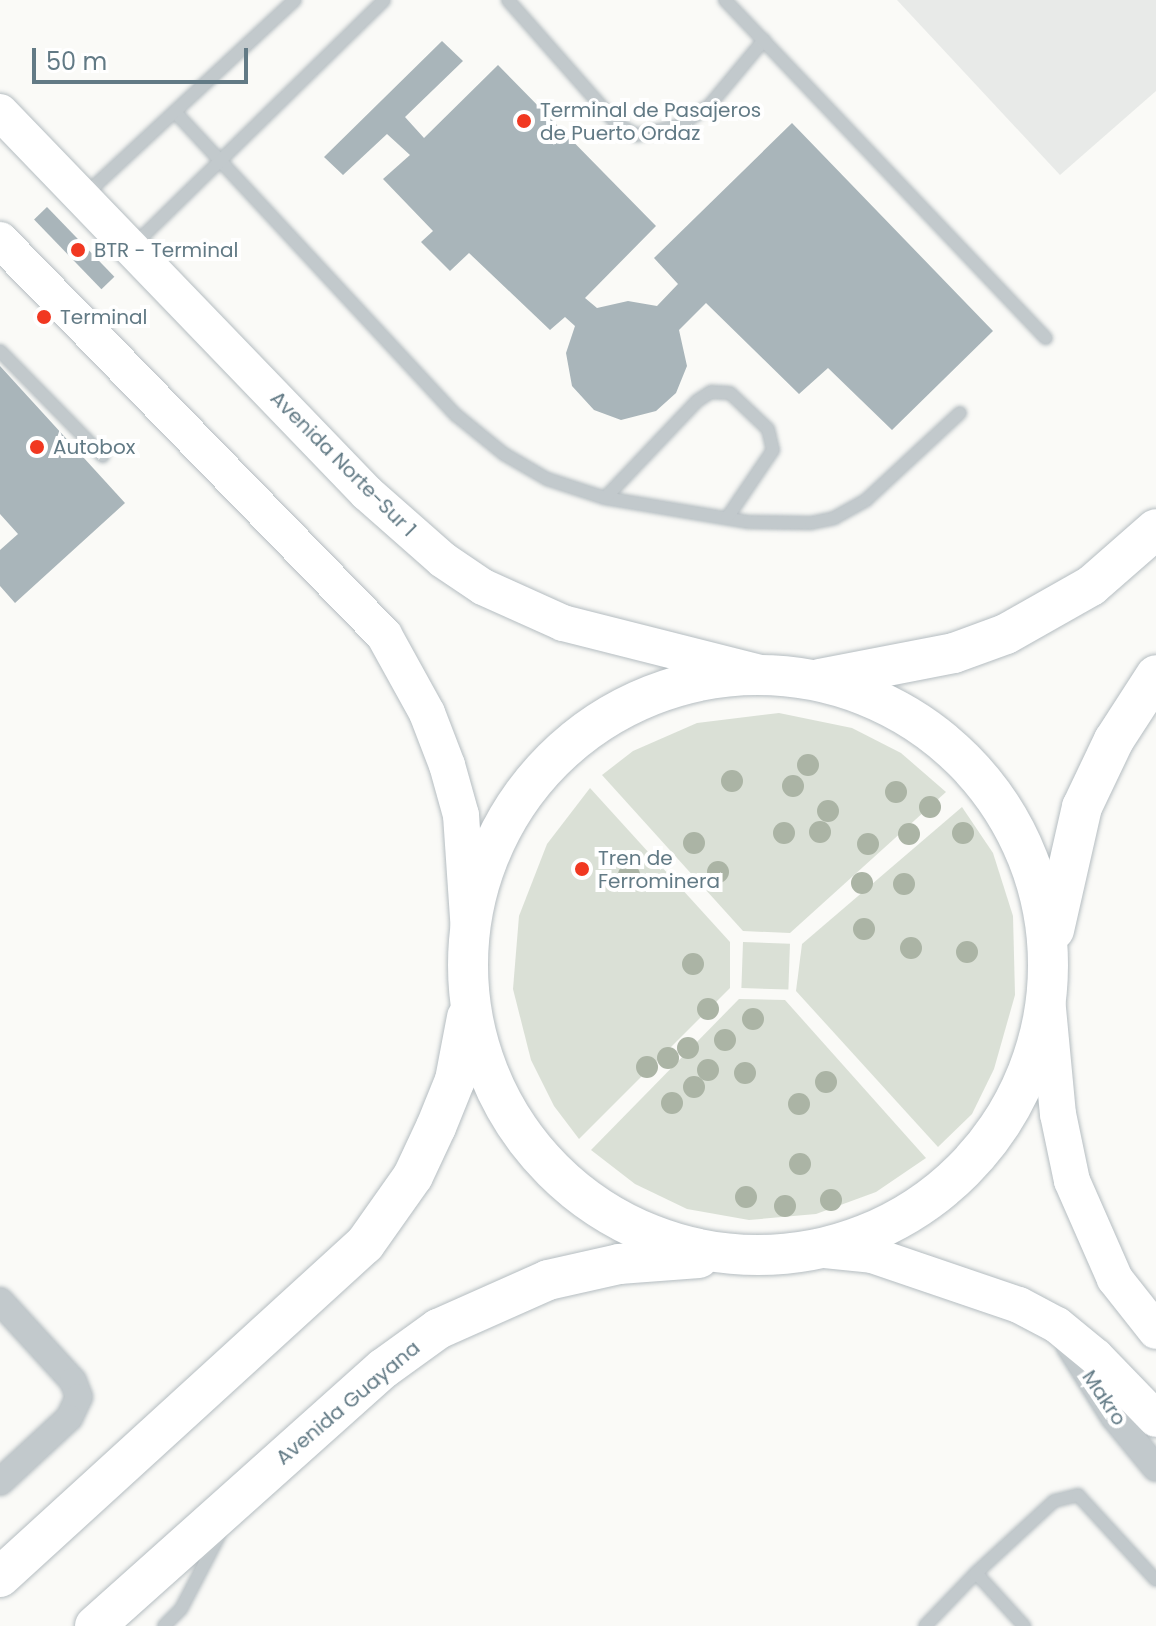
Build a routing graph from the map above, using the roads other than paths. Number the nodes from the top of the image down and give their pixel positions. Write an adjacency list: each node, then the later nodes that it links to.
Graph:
1 (295, 0): 7 (lane)
2 (384, 0): 8 (lane)
3 (508, 0): 5 (lane)
4 (725, 0): 5 (lane)
5 (764, 40): 12 (lane)
6 (0, 112): 9 (main road, Avenida Norte-Sur 1)
7 (176, 113): 8 (lane); 9 (lane)
8 (219, 159): 11 (lane); 16 (lane)
9 (82, 198): 11 (main road, Avenida Norte-Sur 1)
10 (2, 245): 21 (main road)
11 (131, 248): 20 (main road, Avenida Norte-Sur 1)
12 (1046, 338)
13 (0, 351): 15 (lane)
14 (960, 413): 17 (lane)
15 (103, 456)
16 (605, 498): 17 (lane); 17 (lane)
17 (727, 518)
18 (1156, 529): 20 (main road)
19 (1156, 675): 22 (main road)
20 (792, 678): 21 (main road); 22 (main road)
21 (469, 933): 23 (main road)
22 (1048, 980): 24 (main road); 26 (main road)
23 (469, 1006): 25 (main road); 36 (main road)
24 (815, 1249): 25 (main road); 29 (main road)
25 (742, 1255): 34 (main road, Avenida Guayana)
26 (1115, 1279): 28 (main road); 30 (main road)
27 (0, 1301): 33 (street)
28 (1156, 1305)
29 (1057, 1325): 31 (main road); 32 (street, Makro)
30 (1156, 1331)
31 (1156, 1419)
32 (1156, 1468)
33 (0, 1482)
34 (238, 1498): 38 (main road, Avenida Guayana); 39 (lane)
35 (976, 1573): 37 (lane); 40 (lane); 41 (lane)
36 (0, 1577)
37 (1156, 1580)
38 (95, 1626)
39 (164, 1626)
40 (925, 1626)
41 (1024, 1626)

